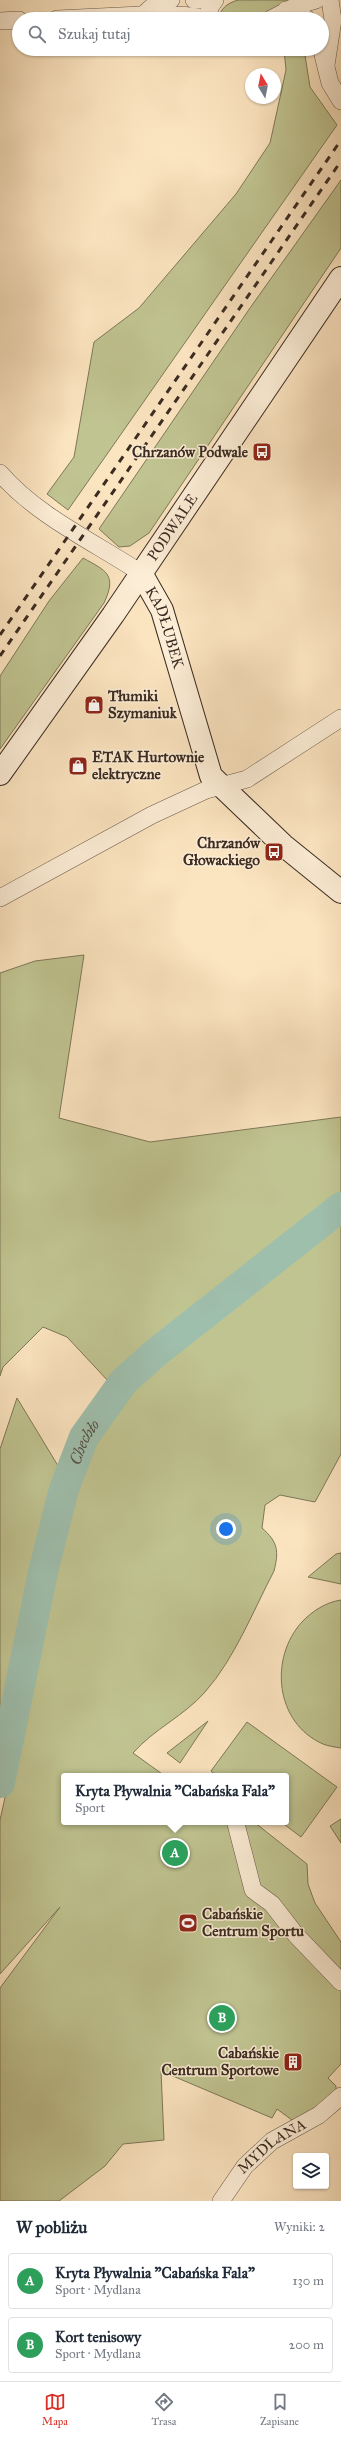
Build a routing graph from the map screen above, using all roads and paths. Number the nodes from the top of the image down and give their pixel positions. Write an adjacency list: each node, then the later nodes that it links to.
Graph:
1 (171, 0): 6 (street)
2 (194, 0): 3 (street)
3 (215, 0): 7 (street)
4 (316, 0): 8 (street)
5 (330, 0): 11 (street)
6 (146, 12)
7 (209, 12)
8 (286, 12)
9 (12, 20): 10 (street)
10 (0, 21)
11 (329, 46)
12 (323, 56): 14 (street)
13 (327, 56): 14 (street)
14 (326, 65): 15 (street)
15 (341, 100)
16 (341, 278): 18 (street, PODWALE)
17 (0, 473): 18 (street, KADŁUBEK)
18 (141, 573): 20 (street, PODWALE); 21 (street, KADŁUBEK)
19 (341, 718): 21 (street)
20 (0, 774)
21 (220, 785): 22 (street, KADŁUBEK); 23 (street)
22 (341, 892)
23 (0, 898)
24 (236, 1825): 25 (street)
25 (341, 1982)
26 (339, 2100): 27 (street, MYDLANA)
27 (221, 2201)

